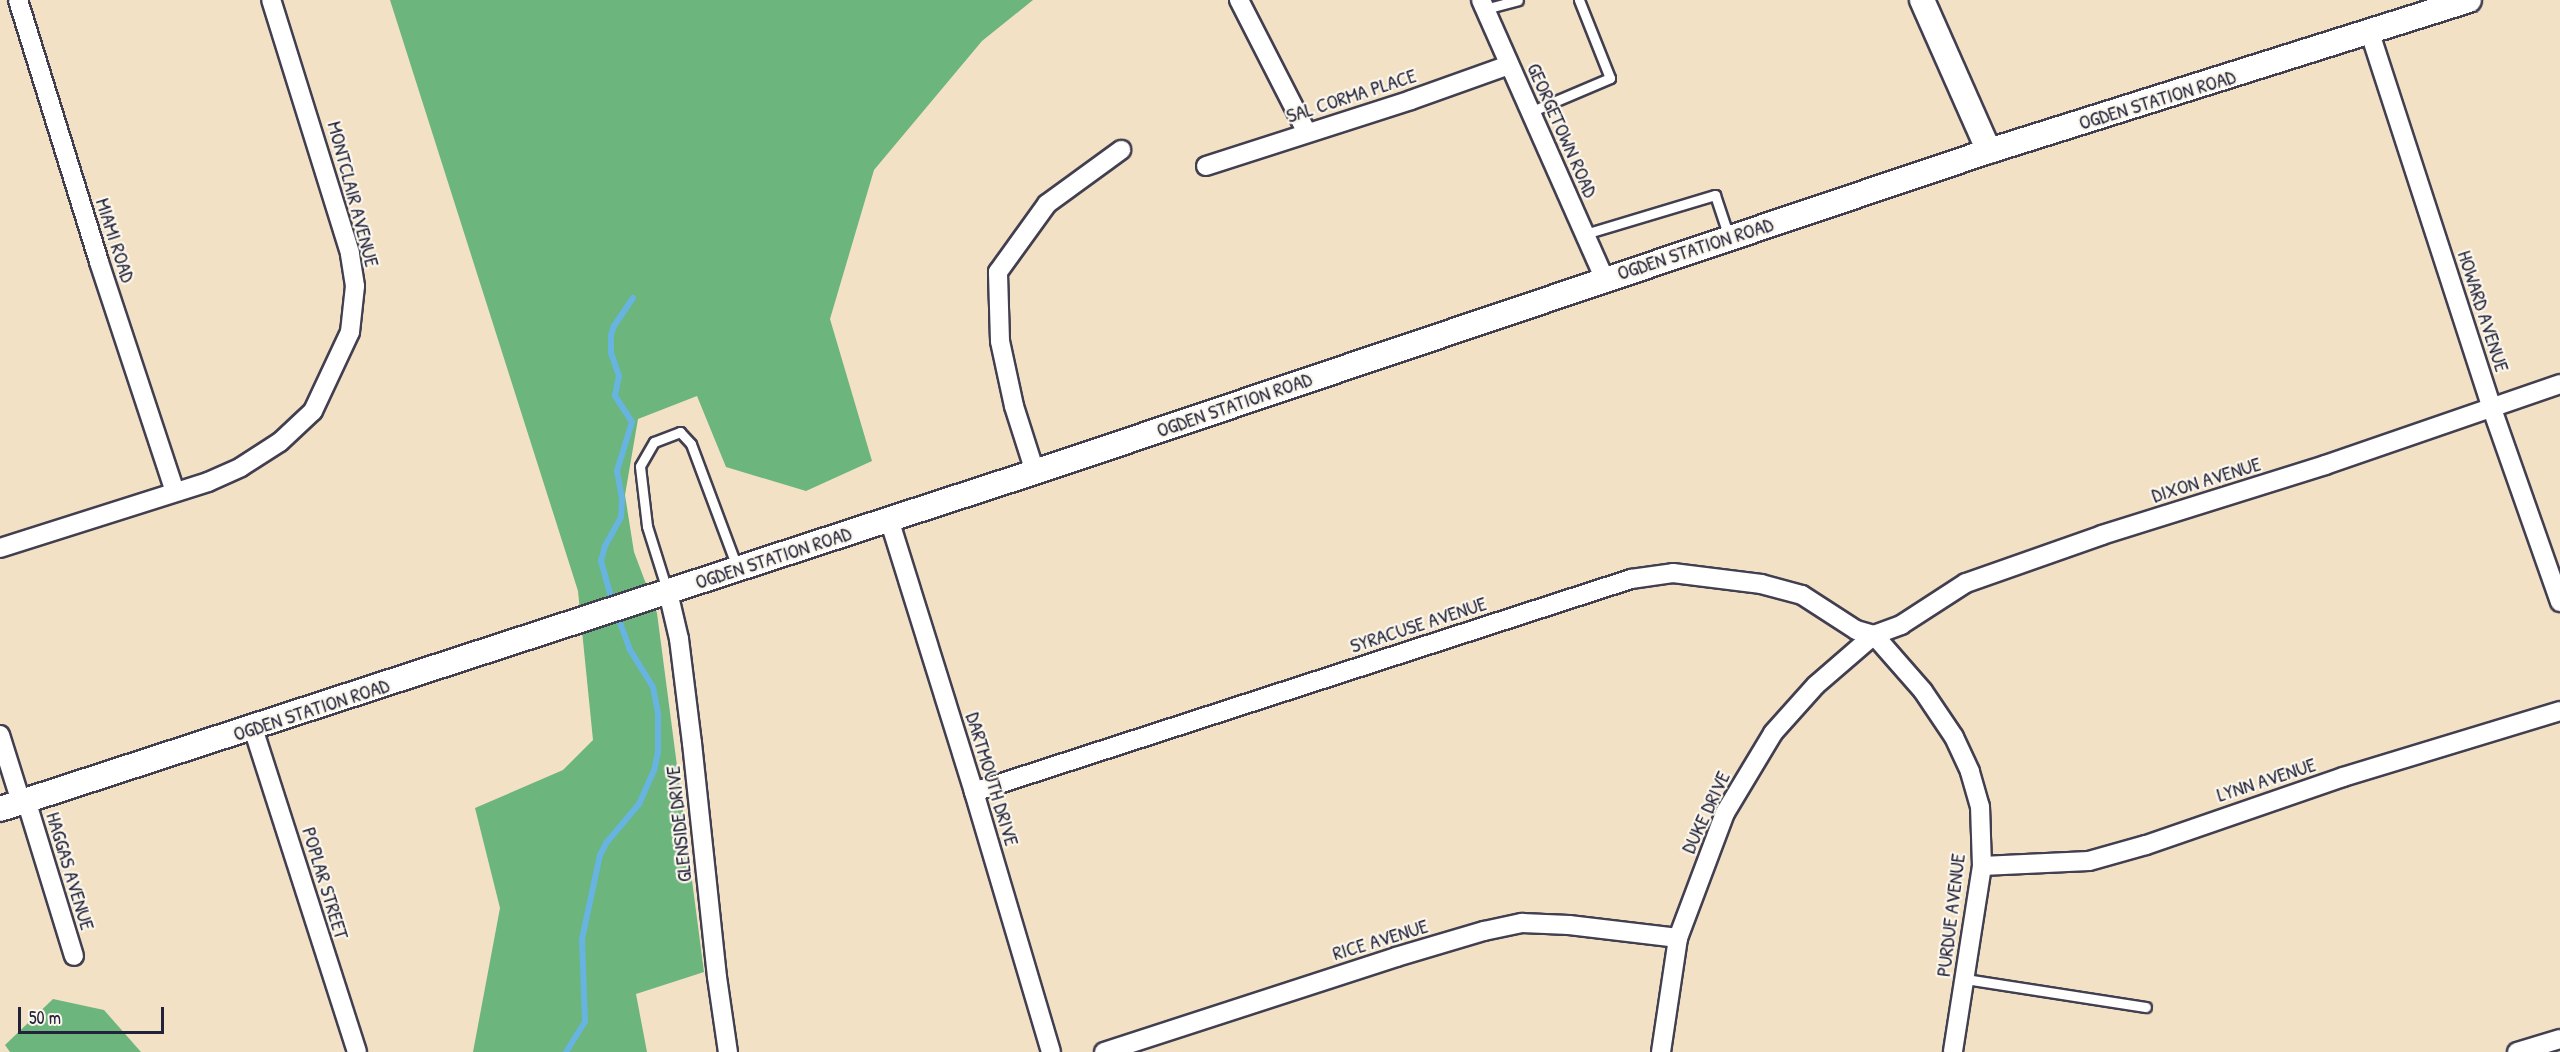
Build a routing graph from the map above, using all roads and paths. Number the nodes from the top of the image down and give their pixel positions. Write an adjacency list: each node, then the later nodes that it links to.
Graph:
1 (18, 0): 22 (street, MIAMI ROAD)
2 (271, 0): 22 (street, MONTCLAIR AVENUE)
3 (1239, 0): 12 (street)
4 (1518, 0): 8 (lane)
5 (1579, 0): 11 (lane)
6 (1922, 0): 14 (street)
7 (2469, 0): 9 (street, OGDEN STATION ROAD)
8 (1483, 5): 10 (street, GEORGETOWN ROAD)
9 (2370, 33): 14 (street, OGDEN STATION ROAD); 20 (street, HOWARD AVENUE)
10 (1509, 65): 11 (street, GEORGETOWN ROAD); 12 (street, SAL CORMA PLACE)
11 (1530, 112): 16 (street, GEORGETOWN ROAD)
12 (1307, 133): 15 (street, SAL CORMA PLACE)
13 (1121, 150): 21 (street)
14 (1989, 151): 17 (street, OGDEN STATION ROAD)
15 (1206, 166)
16 (1585, 234): 17 (lane); 18 (street, GEORGETOWN ROAD)
17 (1729, 237): 18 (street, OGDEN STATION ROAD)
18 (1604, 278): 21 (street, OGDEN STATION ROAD)
19 (2560, 384): 20 (street, DIXON AVENUE)
20 (2491, 406): 27 (street, HOWARD AVENUE); 28 (street, DIXON AVENUE)
21 (1035, 472): 23 (street, OGDEN STATION ROAD)
22 (175, 492): 24 (street, MONTCLAIR AVENUE)
23 (889, 519): 25 (street, OGDEN STATION ROAD); 32 (street, DARTMOUTH DRIVE)
24 (0, 548)
25 (738, 569): 26 (street, OGDEN STATION ROAD); 26 (lane)
26 (668, 592): 30 (street, OGDEN STATION ROAD); 41 (street, GLENSIDE DRIVE)
27 (2560, 602)
28 (1874, 635): 32 (street, SYRACUSE AVENUE); 34 (street, PURDUE AVENUE); 35 (street, DUKE DRIVE)
29 (2560, 711): 34 (street, LYNN AVENUE)
30 (253, 728): 33 (street, OGDEN STATION ROAD); 40 (street, POPLAR STREET)
31 (0, 735): 33 (street, HAGGAS AVENUE)
32 (974, 792): 42 (street, DARTMOUTH DRIVE)
33 (16, 803): 36 (street, HAGGAS AVENUE)
34 (1982, 866): 37 (street, PURDUE AVENUE)
35 (1678, 938): 43 (street, RICE AVENUE); 44 (street, DUKE DRIVE)
36 (74, 956)
37 (1965, 979): 38 (lane); 45 (street, PURDUE AVENUE)
38 (2146, 1007)
39 (2560, 1039): 46 (street)
40 (357, 1052)
41 (728, 1052)
42 (1051, 1052)
43 (1104, 1052)
44 (1661, 1052)
45 (1953, 1052)
46 (2517, 1052)

